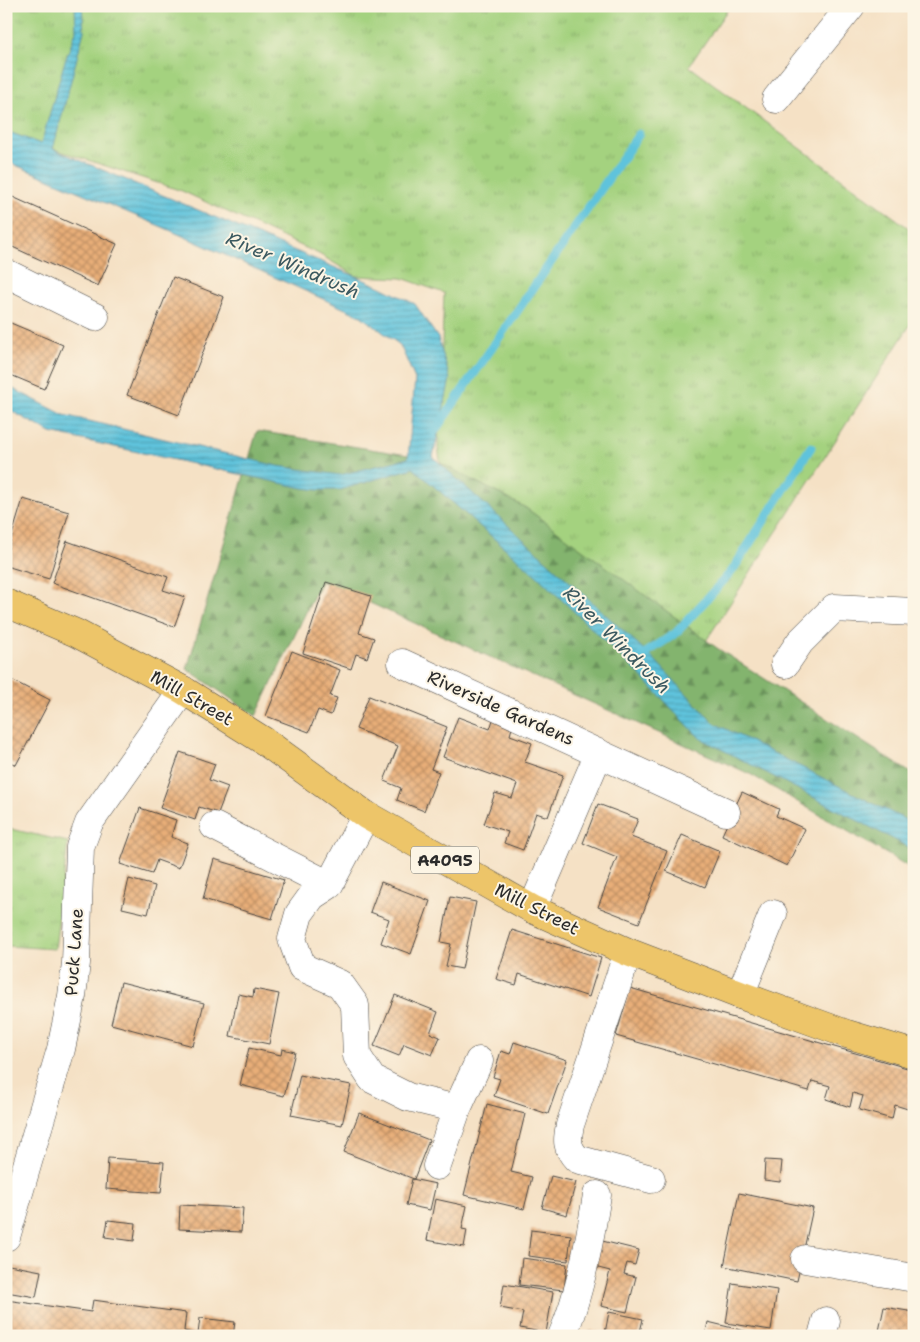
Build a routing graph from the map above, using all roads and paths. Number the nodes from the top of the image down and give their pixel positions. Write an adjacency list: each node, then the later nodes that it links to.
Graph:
1 (851, 6): 2 (street)
2 (776, 99)
3 (6, 273): 4 (street)
4 (96, 317)
5 (6, 603): 9 (main road, Mill Street / A4095)
6 (914, 612): 8 (street)
7 (402, 663): 10 (street, Riverside Gardens)
8 (785, 664)
9 (183, 690): 12 (main road, Mill Street / A4095); 25 (street, Puck Lane)
10 (599, 753): 11 (street, Riverside Gardens); 15 (street)
11 (726, 812)
12 (366, 815): 14 (street); 15 (main road, Mill Street / A4095)
13 (214, 826): 14 (street)
14 (329, 885): 21 (street)
15 (532, 909): 17 (main road, Mill Street / A4095)
16 (773, 914): 18 (street)
17 (628, 952): 18 (main road, Mill Street / A4095); 23 (street)
18 (740, 995): 19 (main road, Mill Street / A4095)
19 (914, 1054)
20 (479, 1061): 21 (street)
21 (457, 1109): 22 (street)
22 (436, 1166)
23 (651, 1179)
24 (596, 1195): 28 (street)
25 (6, 1237)
26 (805, 1259): 27 (street)
27 (914, 1278)
28 (562, 1336)

